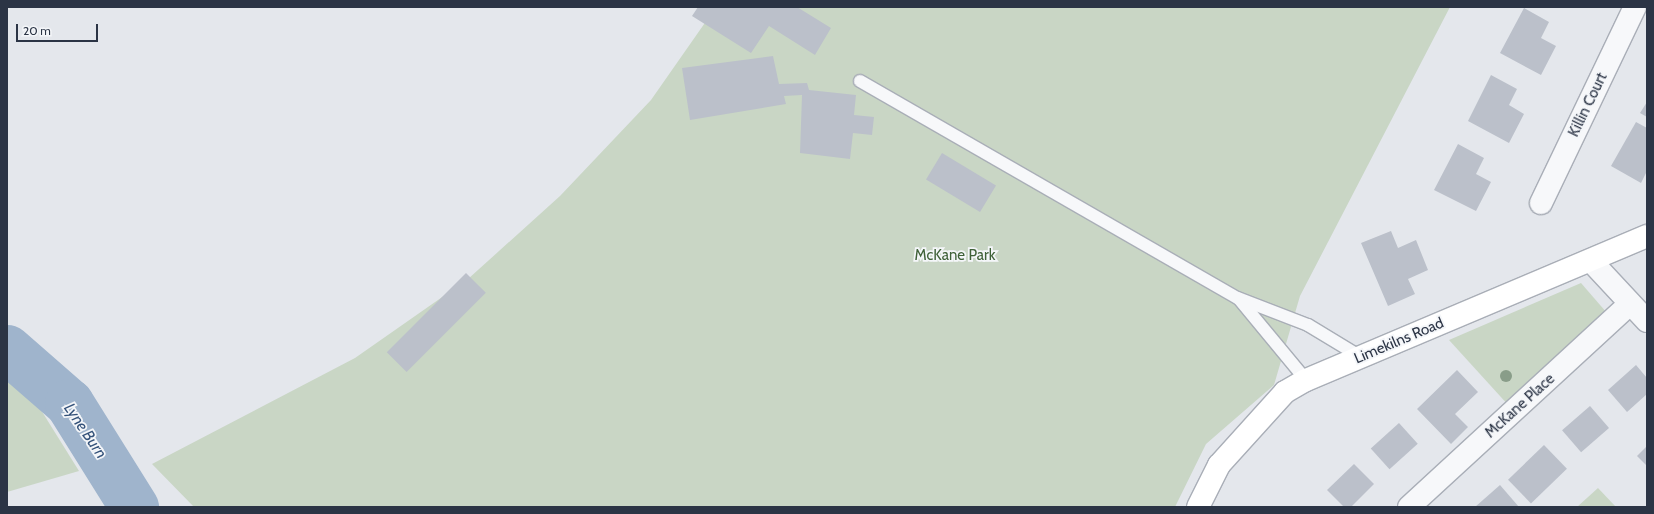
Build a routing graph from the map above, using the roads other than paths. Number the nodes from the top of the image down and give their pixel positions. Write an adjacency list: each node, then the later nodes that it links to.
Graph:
1 (1635, 7): 3 (street, Killin Court)
2 (860, 81): 6 (lane)
3 (1541, 203)
4 (1647, 236): 5 (main road, Limekilns Road)
5 (1591, 261): 7 (street); 9 (main road, Limekilns Road)
6 (1238, 298): 9 (lane); 10 (lane)
7 (1630, 304): 8 (street); 12 (street, McKane Place)
8 (1647, 321)
9 (1361, 357): 10 (main road, Limekilns Road)
10 (1306, 380): 11 (main road, Limekilns Road)
11 (1198, 507)
12 (1409, 507)

